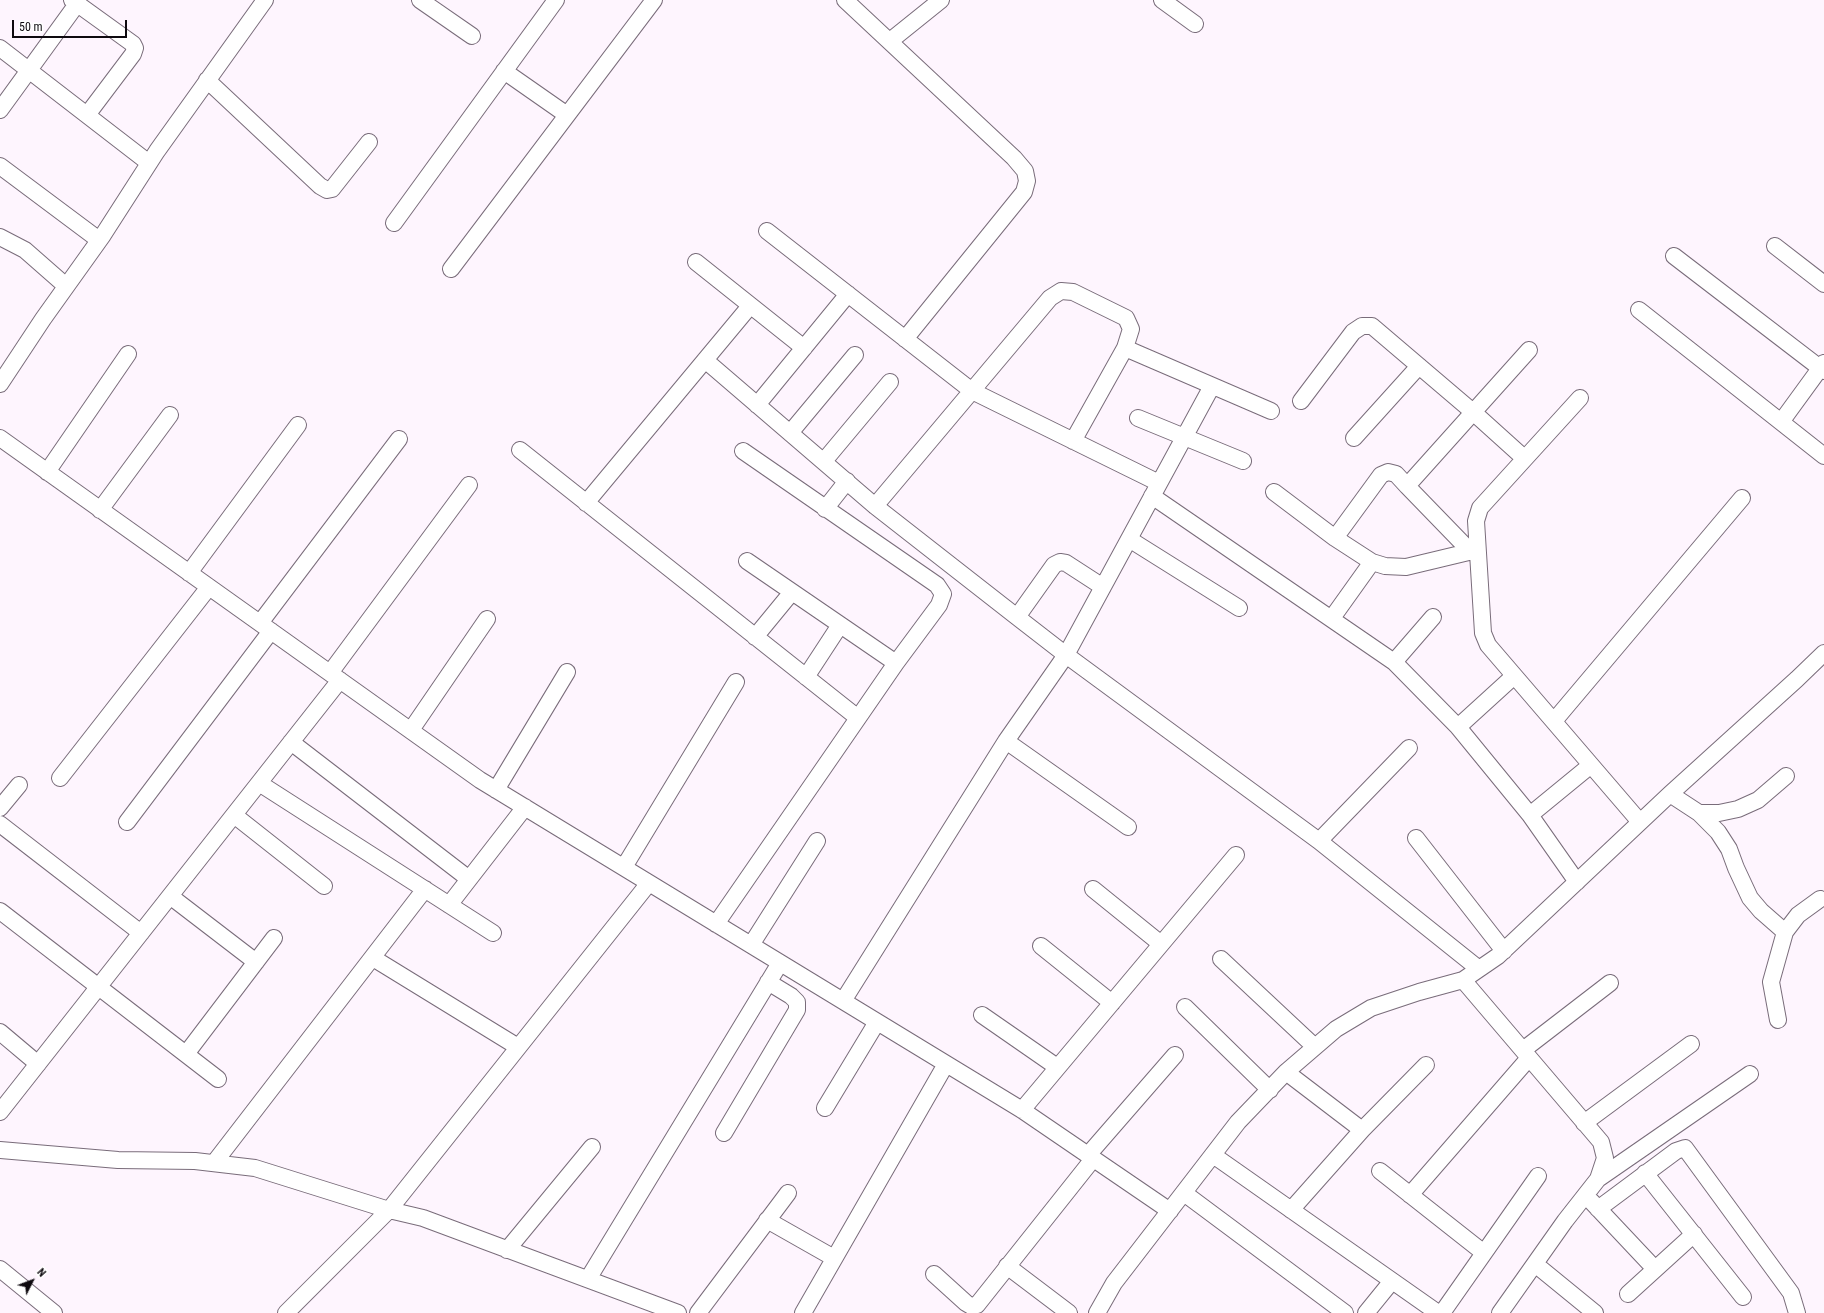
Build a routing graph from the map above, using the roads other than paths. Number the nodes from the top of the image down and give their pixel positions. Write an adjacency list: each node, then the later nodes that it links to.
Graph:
1 (264, 0): 15 (street)
2 (420, 0): 10 (street)
3 (556, 0): 14 (street)
4 (654, 0): 18 (street)
5 (845, 0): 11 (street)
6 (941, 0): 11 (street)
7 (1162, 0): 9 (street)
8 (74, 2): 13 (street); 17 (street)
9 (1195, 24)
10 (472, 36)
11 (890, 42): 35 (street)
12 (0, 48): 13 (street)
13 (29, 70): 16 (street); 17 (street)
14 (504, 71): 18 (street); 22 (street)
15 (207, 80): 19 (street); 20 (street)
16 (0, 110)
17 (87, 115): 20 (street)
18 (567, 115): 29 (street)
19 (369, 142)
20 (149, 163): 25 (street)
21 (0, 166): 25 (street)
22 (394, 223)
23 (767, 231): 32 (street)
24 (0, 236): 31 (street)
25 (99, 240): 31 (street)
26 (1775, 246): 30 (street)
27 (1674, 256): 43 (street)
28 (696, 262): 33 (street)
29 (451, 269)
30 (1824, 284)
31 (66, 286): 45 (street)
32 (848, 294): 35 (street); 36 (street)
33 (750, 306): 36 (street); 41 (street)
34 (1638, 310): 55 (street)
35 (905, 339): 47 (street)
36 (804, 348): 50 (street)
37 (1125, 348): 46 (street); 47 (street); 62 (street)
38 (1529, 350): 52 (street)
39 (128, 354): 69 (street)
40 (855, 355): 57 (street)
41 (706, 360): 50 (street); 76 (street)
42 (1419, 366): 49 (street); 52 (street); 60 (street)
43 (1823, 367): 55 (street)
44 (890, 382): 68 (street)
45 (0, 384)
46 (1212, 386): 51 (street); 58 (street)
47 (972, 391): 62 (street); 77 (street)
48 (1580, 398): 66 (street)
49 (1301, 401)
50 (757, 405): 57 (street)
51 (1271, 412)
52 (1473, 412): 66 (street); 72 (street)
53 (170, 415): 79 (street)
54 (1138, 418): 58 (street)
55 (1781, 422): 65 (street)
56 (298, 425): 85 (street)
57 (790, 433): 68 (street)
58 (1184, 437): 67 (street); 73 (street)
59 (0, 438): 69 (street)
60 (1354, 438)
61 (399, 439): 95 (street)
62 (1073, 441): 73 (street)
63 (520, 450): 76 (street)
64 (743, 451): 78 (street)
65 (1824, 456)
66 (1524, 458): 82 (street)
67 (1243, 460)
68 (824, 461): 70 (street)
69 (47, 472): 79 (street)
70 (847, 481): 77 (street); 78 (street)
71 (469, 485): 102 (street)
72 (1408, 486): 80 (street); 82 (street)
73 (1156, 490): 81 (street); 92 (street)
74 (1274, 492): 80 (street)
75 (1742, 498): 107 (street)
76 (586, 503): 96 (street)
77 (875, 506): 90 (street)
78 (825, 509): 100 (street)
79 (100, 510): 85 (street)
80 (1335, 538): 84 (street)
81 (1129, 539): 87 (street); 89 (street)
82 (1474, 551): 84 (street); 103 (street)
83 (747, 561): 88 (street)
84 (1372, 562): 92 (street)
85 (189, 573): 86 (street)
86 (209, 587): 95 (street); 115 (street)
87 (1103, 587): 90 (street); 98 (street)
88 (792, 592): 94 (street); 96 (street)
89 (1239, 608)
90 (1017, 617): 98 (street)
91 (1433, 617): 99 (street)
92 (1332, 618): 99 (street)
93 (487, 619): 109 (street)
94 (840, 625): 100 (street); 104 (street)
95 (265, 627): 102 (street); 125 (street)
96 (755, 637): 104 (street)
97 (1824, 653): 119 (street)
98 (1066, 655): 110 (street); 131 (street)
99 (1394, 662): 108 (street)
100 (896, 663): 106 (street)
101 (567, 672): 118 (street)
102 (335, 676): 109 (street); 111 (street)
103 (1514, 676): 107 (street); 108 (street)
104 (806, 677): 106 (street)
105 (736, 682): 133 (street)
106 (858, 718): 144 (street)
107 (1554, 721): 113 (street)
108 (1458, 727): 124 (street)
109 (411, 730): 118 (street)
110 (1006, 741): 128 (street); 162 (street)
111 (291, 742): 116 (street); 134 (street)
112 (1408, 748): 131 (street)
113 (1591, 765): 124 (street); 126 (street)
114 (1786, 776): 122 (street)
115 (60, 778)
116 (259, 783): 123 (street); 138 (street)
117 (19, 785): 121 (street)
118 (496, 790): 120 (street)
119 (1670, 794): 122 (street); 126 (street)
120 (525, 807): 133 (street); 134 (street)
121 (0, 808)
122 (1699, 813): 145 (street)
123 (234, 815): 137 (street); 140 (street)
124 (1530, 815): 135 (street)
125 (127, 822)
126 (1640, 822): 135 (street)
127 (0, 824): 146 (street)
128 (1128, 827)
129 (1416, 838): 152 (street)
130 (817, 841): 150 (street)
131 (1319, 841): 157 (street)
132 (1236, 855): 149 (street)
133 (624, 867): 136 (street)
134 (469, 879): 142 (street)
135 (1577, 882): 152 (street)
136 (649, 883): 144 (street); 170 (street)
137 (324, 886)
138 (425, 889): 142 (street); 153 (street)
139 (1093, 889): 149 (street)
140 (170, 896): 146 (street); 155 (street)
141 (1820, 899): 145 (street)
142 (449, 905): 147 (street)
143 (0, 911): 161 (street)
144 (716, 924): 150 (street)
145 (1785, 932): 166 (street)
146 (141, 933): 161 (street)
147 (493, 933)
148 (274, 938): 155 (street)
149 (1161, 944): 163 (street)
150 (751, 945): 156 (street)
151 (1041, 946): 163 (street)
152 (1504, 951): 157 (street)
153 (373, 958): 170 (street); 193 (street)
154 (1221, 959): 171 (street)
155 (256, 962): 172 (street)
156 (780, 963): 159 (street); 162 (street)
157 (1479, 969): 158 (street)
158 (1463, 980): 171 (street); 174 (street)
159 (768, 982): 188 (street); 216 (street)
160 (1610, 983): 174 (street)
161 (98, 987): 172 (street); 175 (street)
162 (843, 1001): 167 (street)
163 (1112, 1003): 178 (street)
164 (1184, 1007): 182 (street)
165 (982, 1015): 178 (street)
166 (1778, 1020)
167 (877, 1022): 176 (street); 183 (street)
168 (0, 1032): 175 (street)
169 (1691, 1044): 186 (street)
170 (518, 1047): 203 (street)
171 (1316, 1047): 179 (street)
172 (186, 1054): 181 (street)
173 (1175, 1054): 192 (street)
174 (1526, 1054): 186 (street); 200 (street)
175 (38, 1064): 185 (street)
176 (946, 1064): 184 (street); 210 (street)
177 (1426, 1065): 187 (street)
178 (1058, 1067): 184 (street)
179 (1286, 1072): 182 (street); 187 (street)
180 (1750, 1074): 197 (street)
181 (218, 1079)
182 (1270, 1090): 191 (street)
183 (825, 1108)
184 (1022, 1110): 192 (street)
185 (0, 1112)
186 (1584, 1123): 197 (street)
187 (1362, 1130): 204 (street)
188 (724, 1133)
189 (592, 1147): 208 (street)
190 (0, 1150): 193 (street)
191 (1213, 1155): 199 (street); 204 (street)
192 (1090, 1157): 205 (street); 212 (street)
193 (214, 1163): 203 (street)
194 (1380, 1171): 200 (street)
195 (1645, 1173): 202 (street); 207 (street); 233 (street)
196 (1538, 1176): 209 (street)
197 (1598, 1179): 201 (street)
198 (788, 1193): 206 (street)
199 (1184, 1193): 205 (street); 227 (street)
200 (1410, 1195): 209 (street)
201 (1586, 1195): 202 (street); 211 (street)
202 (1598, 1209): 214 (street)
203 (389, 1210): 208 (street); 221 (street)
204 (1291, 1210): 217 (street)
205 (1170, 1211): 226 (street)
206 (767, 1220): 210 (street); 223 (street)
207 (1694, 1234): 214 (street); 219 (street)
208 (507, 1250): 216 (street)
209 (1484, 1253): 230 (street)
210 (834, 1258): 224 (street)
211 (1535, 1264): 231 (street); 232 (street)
212 (1007, 1266): 215 (street); 225 (street)
213 (0, 1269): 220 (street)
214 (1655, 1269): 218 (street)
215 (934, 1274)
216 (588, 1279): 222 (street)
217 (1392, 1280): 228 (street); 229 (street)
218 (1628, 1294)
219 (1743, 1297)
220 (54, 1313)
221 (286, 1313)
222 (678, 1313)
223 (698, 1313)
224 (803, 1313)
225 (1069, 1313)
226 (1097, 1313)
227 (1345, 1313)
228 (1366, 1313)
229 (1438, 1313)
230 (1442, 1313)
231 (1500, 1313)
232 (1595, 1313)
233 (1797, 1313)

